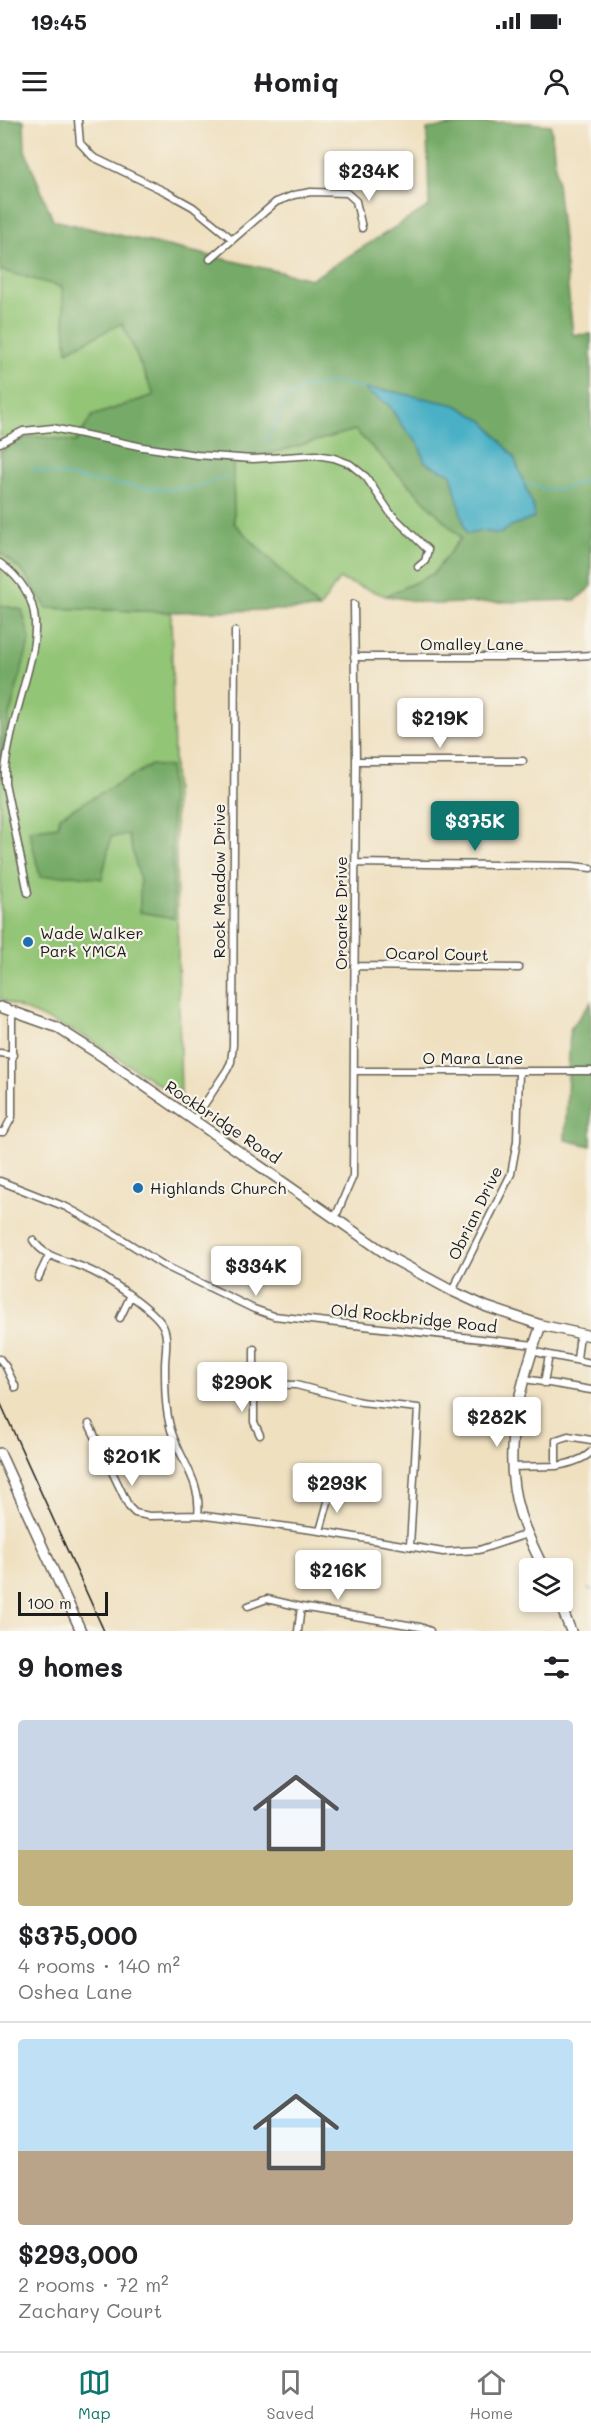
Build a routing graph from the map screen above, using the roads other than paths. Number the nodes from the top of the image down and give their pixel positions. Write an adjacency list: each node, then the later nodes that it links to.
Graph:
1 (78, 120): 3 (street)
2 (362, 228): 3 (street)
3 (232, 239): 4 (street)
4 (210, 259)
5 (0, 443): 7 (street)
6 (0, 563): 16 (street)
7 (418, 567)
8 (354, 604): 11 (street, Oroarke Drive)
9 (235, 631): 26 (street, Rock Meadow Drive)
10 (591, 655): 11 (street, Omalley Lane)
11 (354, 657): 12 (street, Oroarke Drive)
12 (356, 760): 13 (street); 14 (street, Oroarke Drive)
13 (523, 761)
14 (355, 863): 15 (street); 17 (street, Oroarke Drive)
15 (591, 868)
16 (28, 893)
17 (354, 966): 18 (street, Ocarol Court); 23 (street, Oroarke Drive)
18 (519, 968)
19 (0, 1007): 20 (main road, Rockbridge Road)
20 (12, 1010): 22 (street); 26 (main road, Rockbridge Road)
21 (0, 1053): 22 (street)
22 (13, 1055): 27 (street)
23 (355, 1071): 25 (street, O Mara Lane); 29 (street, Oroarke Drive)
24 (591, 1071): 25 (street, O Mara Lane)
25 (519, 1072): 33 (street, Obrian Drive)
26 (194, 1120): 29 (main road, Rockbridge Road)
27 (0, 1132)
28 (0, 1181): 39 (street, Old Rockbridge Road)
29 (335, 1218): 33 (main road, Rockbridge Road)
30 (33, 1240): 31 (street)
31 (49, 1255): 32 (street); 34 (street)
32 (38, 1278)
33 (452, 1292): 36 (main road, Rockbridge Road)
34 (130, 1297): 35 (street); 58 (street)
35 (120, 1318)
36 (541, 1324): 37 (main road, Rockbridge Road); 39 (main road)
37 (580, 1334): 38 (main road, Rockbridge Road); 43 (street)
38 (591, 1336)
39 (533, 1348): 41 (street, Old Rockbridge Road); 45 (main road)
40 (254, 1349): 47 (street)
41 (549, 1355): 43 (street, Old Rockbridge Road); 46 (street)
42 (0, 1359): 48 (street)
43 (577, 1359): 44 (street, Old Rockbridge Road)
44 (591, 1363)
45 (525, 1379): 46 (street); 56 (main road)
46 (544, 1383): 49 (street)
47 (254, 1384): 51 (street); 61 (street)
48 (16, 1388)
49 (591, 1389)
50 (89, 1424): 58 (street)
51 (260, 1435)
52 (591, 1440): 55 (street)
53 (591, 1452): 55 (street)
54 (0, 1453): 66 (main road)
55 (556, 1466): 56 (street)
56 (511, 1467): 60 (main road)
57 (331, 1491): 59 (street)
58 (198, 1515): 59 (street)
59 (320, 1531): 61 (street)
60 (527, 1534): 61 (street); 62 (main road)
61 (410, 1546)
62 (539, 1558)
63 (248, 1606): 64 (street)
64 (301, 1607): 67 (street); 68 (street)
65 (563, 1612): 69 (main road)
66 (81, 1631)
67 (298, 1631)
68 (430, 1631)
69 (571, 1631)

